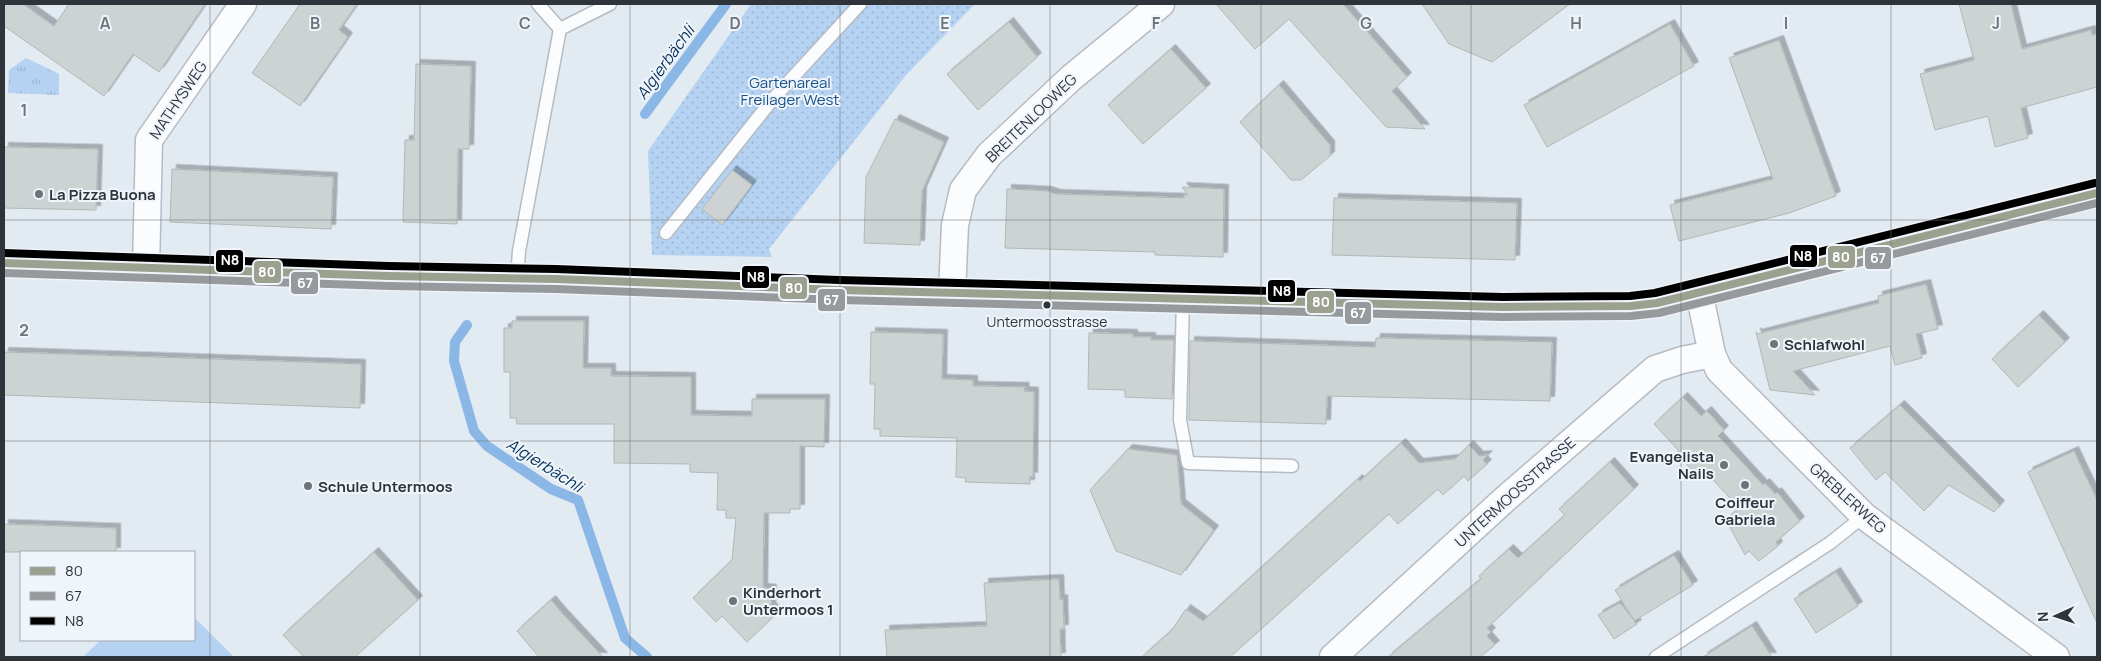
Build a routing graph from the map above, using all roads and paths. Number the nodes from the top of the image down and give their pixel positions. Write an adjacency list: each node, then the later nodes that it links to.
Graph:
1 (243, 4): 10 (street, MATHYSWEG)
2 (538, 4): 6 (lane)
3 (610, 4): 6 (lane)
4 (860, 4): 8 (lane)
5 (1161, 4): 13 (street, BREITENLOOWEG)
6 (560, 29): 11 (lane)
7 (2097, 194): 12 (street)
8 (666, 233)
9 (4, 263): 10 (street)
10 (146, 268): 11 (street)
11 (517, 278): 13 (street)
12 (1699, 292): 14 (street); 15 (street, GREBLERWEG)
13 (952, 293): 14 (street)
14 (1183, 299): 16 (lane)
15 (1712, 354): 17 (street, GREBLERWEG); 18 (street, UNTERMOOSSTRASSE)
16 (1292, 466)
17 (1864, 516): 19 (lane); 20 (street, GREBLERWEG)
18 (1333, 657)
19 (1656, 657)
20 (2056, 657)

